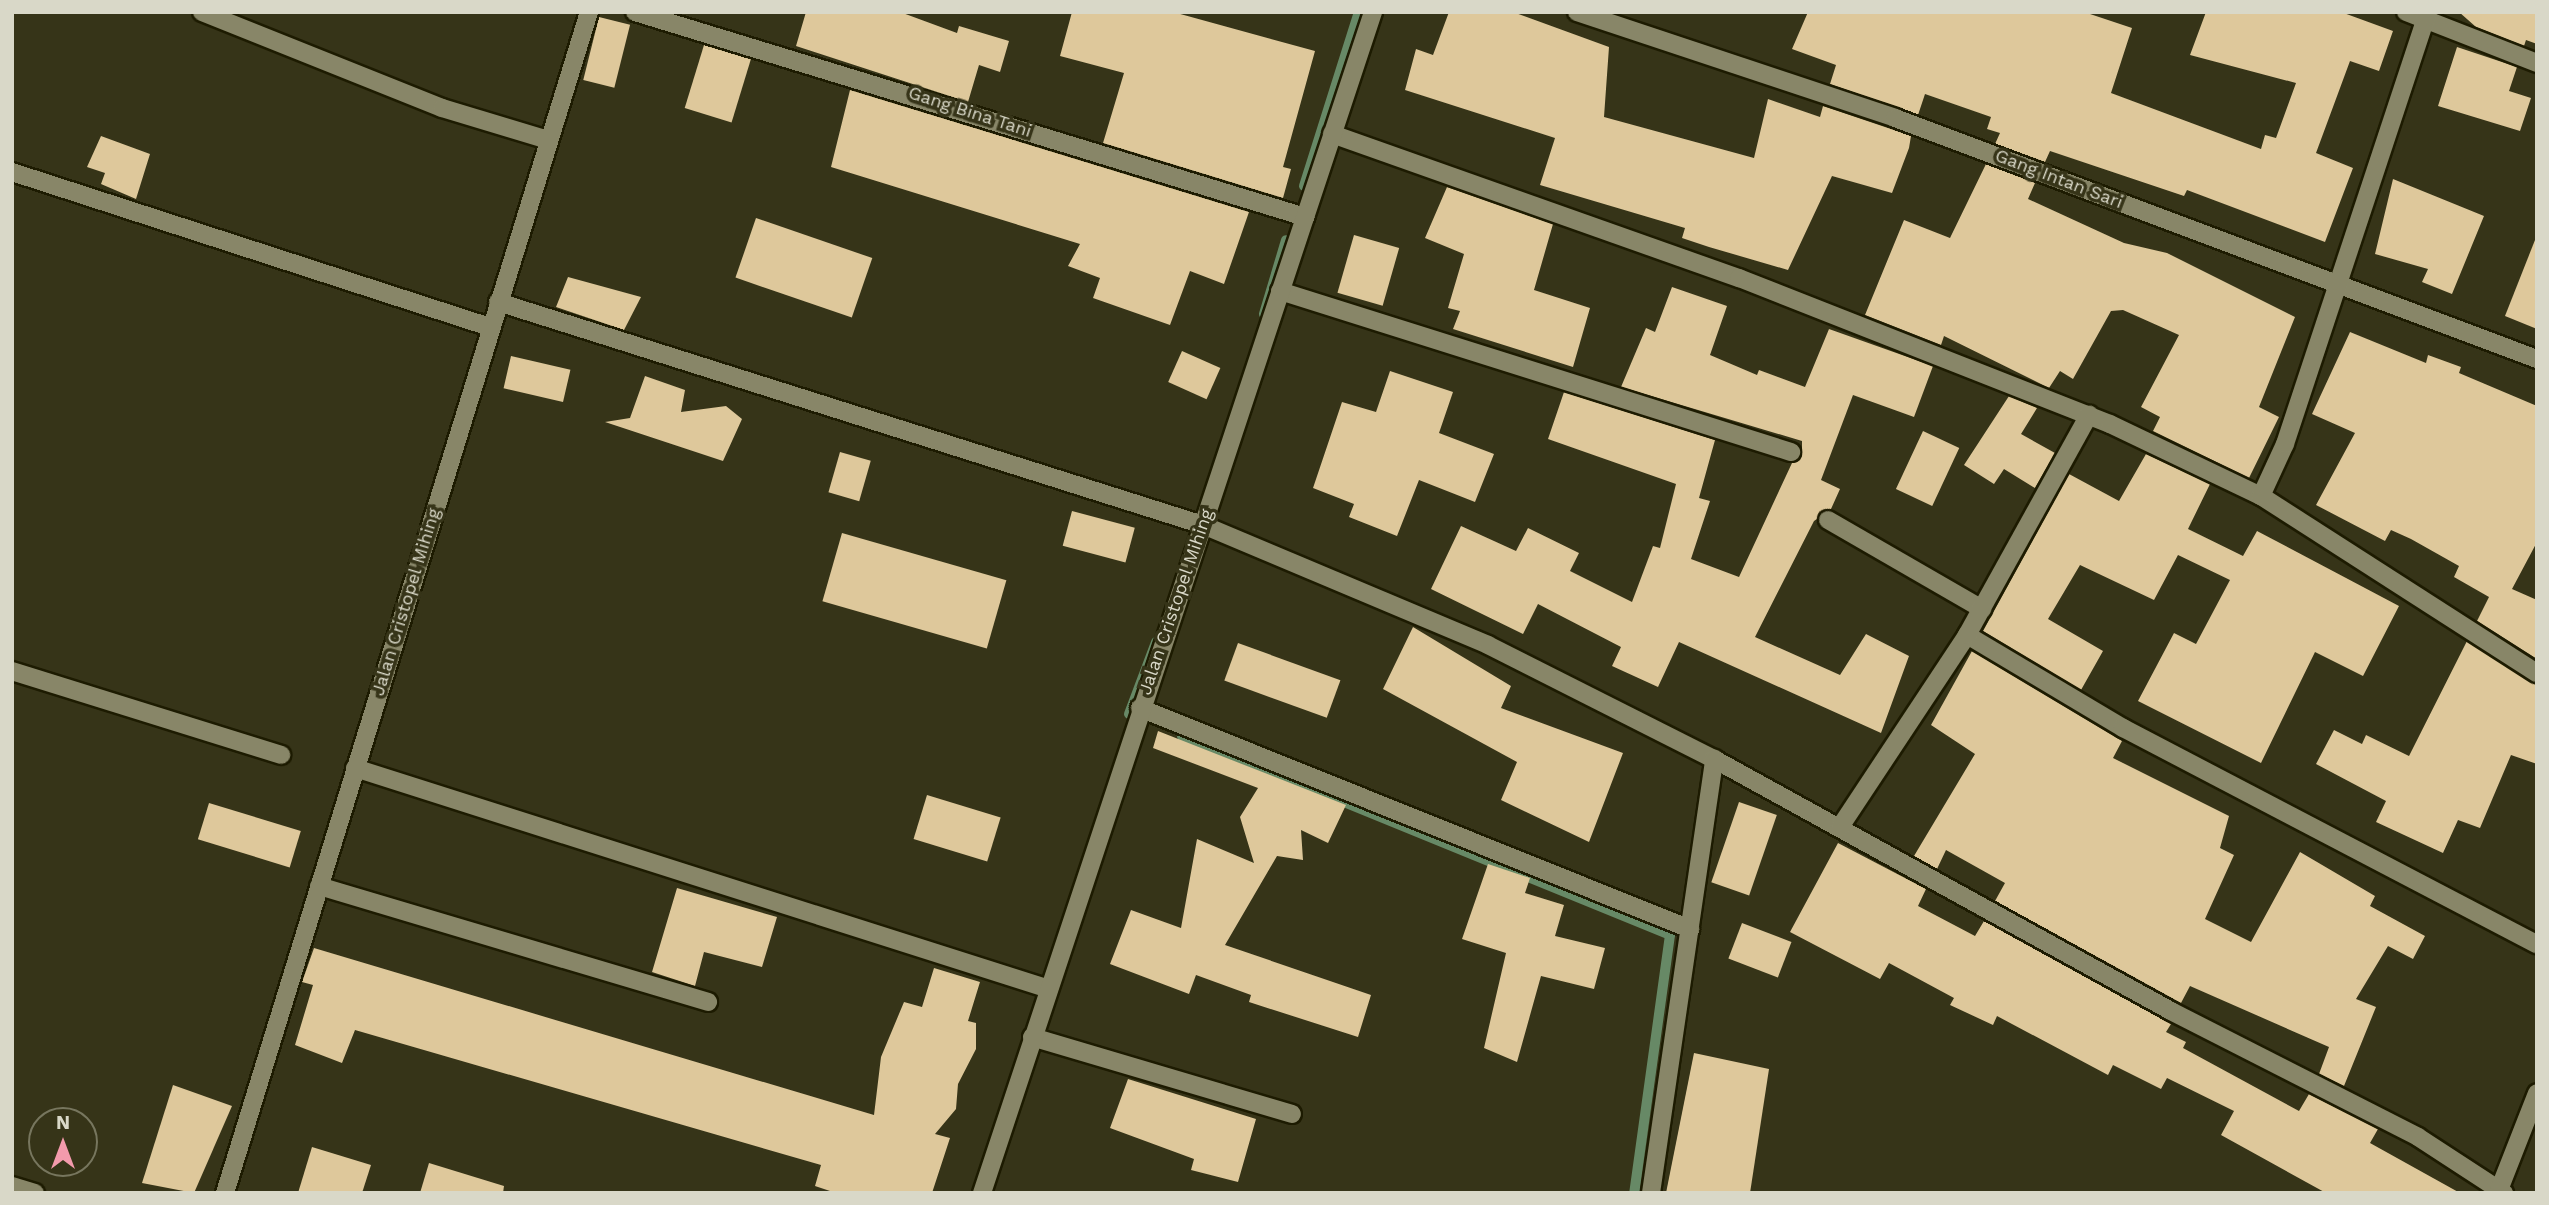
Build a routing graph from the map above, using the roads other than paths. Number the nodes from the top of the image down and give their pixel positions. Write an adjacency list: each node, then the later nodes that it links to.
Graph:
1 (202, 12): 10 (street)
2 (589, 12): 10 (street, Jalan Cristopel Mihing)
3 (635, 12): 12 (street, Gang Bina Tani)
4 (1373, 12): 9 (street, Jalan Cristopel Mihing)
5 (1577, 12): 13 (street, Gang Intan Sari)
6 (2406, 12): 7 (street)
7 (2427, 15): 8 (street); 13 (street)
8 (2537, 63)
9 (1332, 134): 12 (street, Jalan Cristopel Mihing); 18 (street)
10 (548, 140): 15 (street, Jalan Cristopel Mihing)
11 (12, 172): 16 (street)
12 (1305, 217): 14 (street, Jalan Cristopel Mihing)
13 (2340, 284): 17 (street, Gang Intan Sari); 20 (street)
14 (1280, 291): 19 (street); 22 (street, Jalan Cristopel Mihing)
15 (498, 302): 16 (street, Jalan Cristopel Mihing); 22 (street)
16 (490, 327): 30 (street, Jalan Cristopel Mihing)
17 (2537, 359)
18 (2090, 415): 20 (street); 23 (street)
19 (1791, 452)
20 (2261, 496): 26 (street)
21 (1828, 520): 23 (street)
22 (1203, 525): 27 (street, Jalan Cristopel Mihing); 29 (street)
23 (1982, 609): 24 (street)
24 (1967, 635): 31 (street); 34 (street)
25 (12, 671): 28 (street)
26 (2537, 673)
27 (1140, 708): 33 (street); 35 (street, Jalan Cristopel Mihing)
28 (281, 755)
29 (1714, 759): 31 (street); 33 (street)
30 (355, 768): 32 (street, Jalan Cristopel Mihing); 35 (street)
31 (1840, 827): 41 (street)
32 (319, 886): 36 (street); 43 (street, Jalan Cristopel Mihing)
33 (1690, 929): 45 (street)
34 (2537, 944)
35 (1049, 989): 37 (street, Jalan Cristopel Mihing)
36 (708, 1002)
37 (1032, 1037): 39 (street); 44 (street, Jalan Cristopel Mihing)
38 (2537, 1093): 41 (street)
39 (1292, 1114)
40 (12, 1186): 42 (street)
41 (2502, 1192)
42 (35, 1193)
43 (225, 1193)
44 (982, 1193)
45 (1650, 1193)

